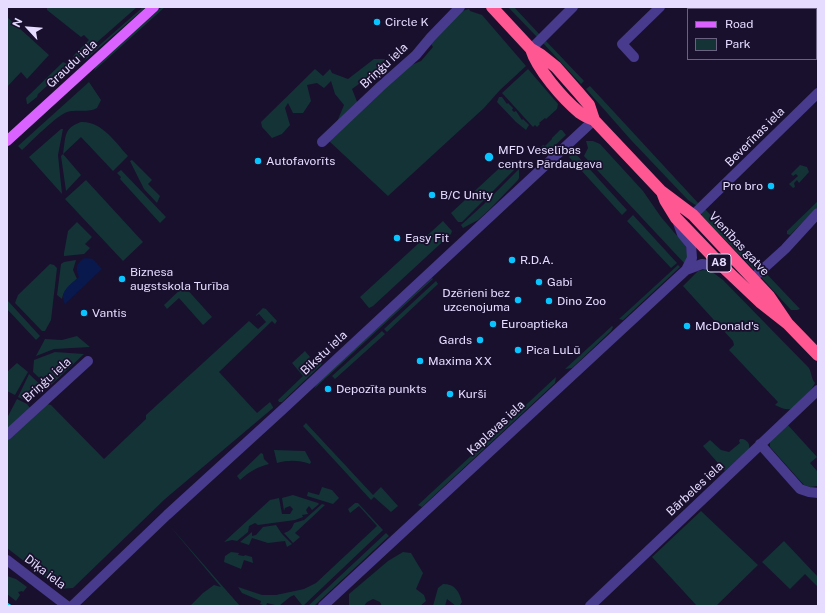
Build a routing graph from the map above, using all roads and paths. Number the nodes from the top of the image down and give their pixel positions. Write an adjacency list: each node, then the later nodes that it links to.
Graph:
1 (154, 7): 10 (main road, Graudu iela)
2 (460, 7): 11 (street, Briņģu iela)
3 (492, 7): 6 (highway, Vienības gatve / A8)
4 (573, 7): 6 (street)
5 (660, 7): 7 (street)
6 (531, 49): 9 (highway, Vienības gatve / A8)
7 (634, 57)
8 (818, 93): 14 (street, Beverīnas iela)
9 (594, 120): 12 (highway, Vienības gatve / A8); 28 (street, Bikstu iela)
10 (7, 141)
11 (322, 142)
12 (661, 191): 14 (highway, Vienības gatve / A8); 15 (highway, Vienības gatve / A8)
13 (818, 213): 18 (street)
14 (693, 215): 18 (highway, Vienības gatve / A8)
15 (676, 218): 16 (highway, Vienības gatve / A8); 17 (street)
16 (723, 267): 17 (street, Kaplavas iela); 19 (highway, Vienības gatve / A8)
17 (686, 270): 29 (street, Kaplavas iela)
18 (753, 278): 19 (highway, Vienības gatve / A8)
19 (788, 324): 20 (highway, Vienības gatve / A8)
20 (818, 355)
21 (88, 361): 23 (street, Briņģu iela)
22 (818, 390): 24 (street, Bārbeles iela)
23 (7, 435)
24 (760, 444): 25 (street); 30 (street, Bārbeles iela)
25 (818, 493)
26 (7, 560): 27 (street, Dīķa iela)
27 (68, 606)
28 (72, 606)
29 (323, 606)
30 (590, 606)

